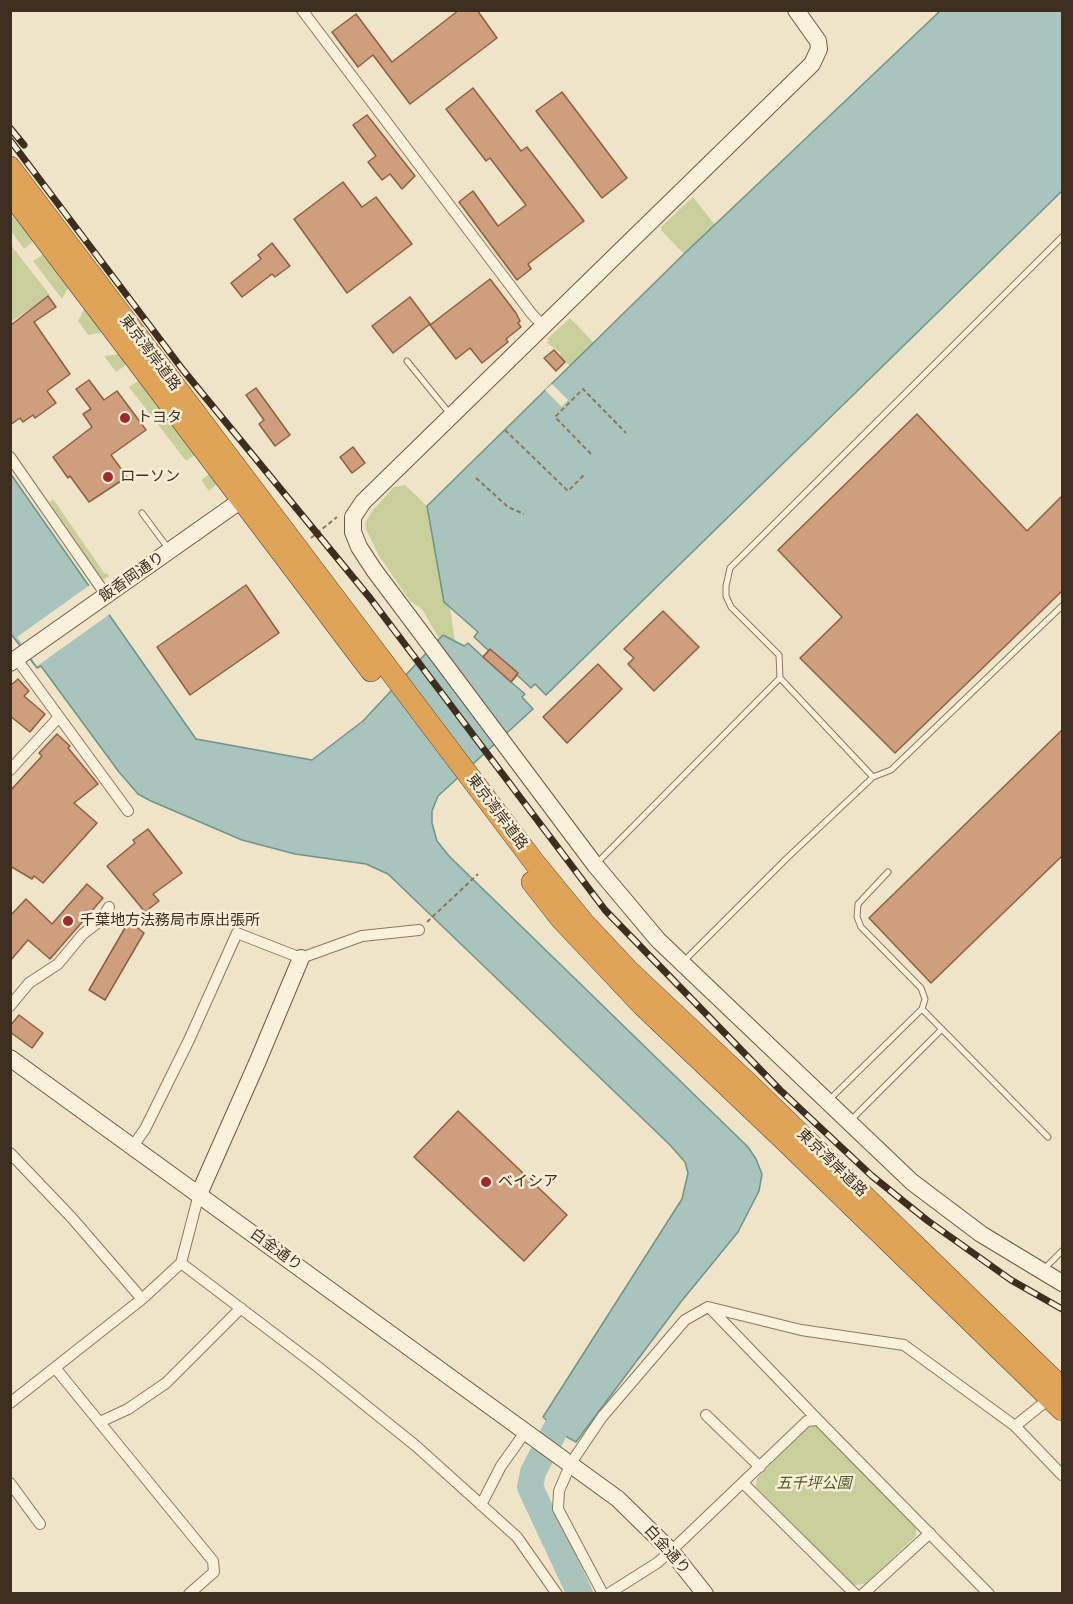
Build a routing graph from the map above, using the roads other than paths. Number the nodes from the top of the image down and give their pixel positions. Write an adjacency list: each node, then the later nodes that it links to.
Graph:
1 (302, 10): 6 (street)
2 (796, 10): 6 (street)
3 (10, 167): 10 (highway, 東京湾岸道路)
4 (10, 193): 10 (highway, 東京湾岸道路)
5 (1062, 237): 16 (lane)
6 (543, 326): 8 (street)
7 (407, 361): 8 (lane)
8 (451, 415): 21 (street)
9 (10, 457): 13 (street)
10 (248, 496): 12 (street, 飯香岡通り); 45 (highway, 東京湾岸道路)
11 (142, 513): 12 (lane)
12 (170, 551): 13 (street, 飯香岡通り)
13 (103, 598): 15 (street, 飯香岡通り)
14 (1062, 606): 19 (lane)
15 (18, 657): 17 (street)
16 (780, 678): 19 (lane); 21 (lane)
17 (59, 717): 18 (street); 20 (street)
18 (10, 770)
19 (873, 777): 26 (lane)
20 (128, 811)
21 (595, 865): 26 (street)
22 (888, 872): 28 (lane)
23 (110, 907): 27 (street)
24 (419, 930): 25 (street)
25 (301, 958): 34 (street); 36 (street)
26 (682, 963): 31 (street)
27 (10, 1006)
28 (922, 1009): 29 (lane); 31 (lane)
29 (942, 1029): 32 (lane); 33 (lane)
30 (10, 1058): 34 (street, 白金通り)
31 (828, 1102): 32 (street)
32 (849, 1122): 39 (street)
33 (1048, 1137)
34 (133, 1146): 36 (street, 白金通り)
35 (10, 1153): 41 (street)
36 (198, 1194): 38 (street); 51 (street, 白金通り)
37 (1062, 1251): 39 (lane)
38 (181, 1263): 41 (street); 43 (street)
39 (1043, 1270): 40 (street)
40 (1062, 1282)
41 (142, 1299): 44 (street)
42 (708, 1307): 48 (street); 50 (street); 52 (street)
43 (241, 1308): 49 (street); 57 (street)
44 (56, 1369): 46 (street); 49 (street)
45 (1060, 1394): 50 (street)
46 (10, 1403)
47 (705, 1415): 53 (street)
48 (818, 1420): 53 (street); 59 (street)
49 (100, 1422): 61 (street)
50 (1015, 1426): 54 (street)
51 (526, 1431): 52 (street, 白金通り); 57 (street)
52 (571, 1463): 60 (street, 白金通り); 63 (street)
53 (760, 1467): 56 (street)
54 (1062, 1475)
55 (10, 1482): 58 (street)
56 (743, 1483): 60 (street); 66 (street)
57 (481, 1504): 62 (street)
58 (39, 1524)
59 (930, 1533): 67 (street); 68 (street)
60 (671, 1551): 64 (street); 65 (street, 白金通り)
61 (189, 1593)
62 (557, 1593)
63 (603, 1593)
64 (608, 1593)
65 (705, 1593)
66 (855, 1593)
67 (863, 1593)
68 (989, 1593)

